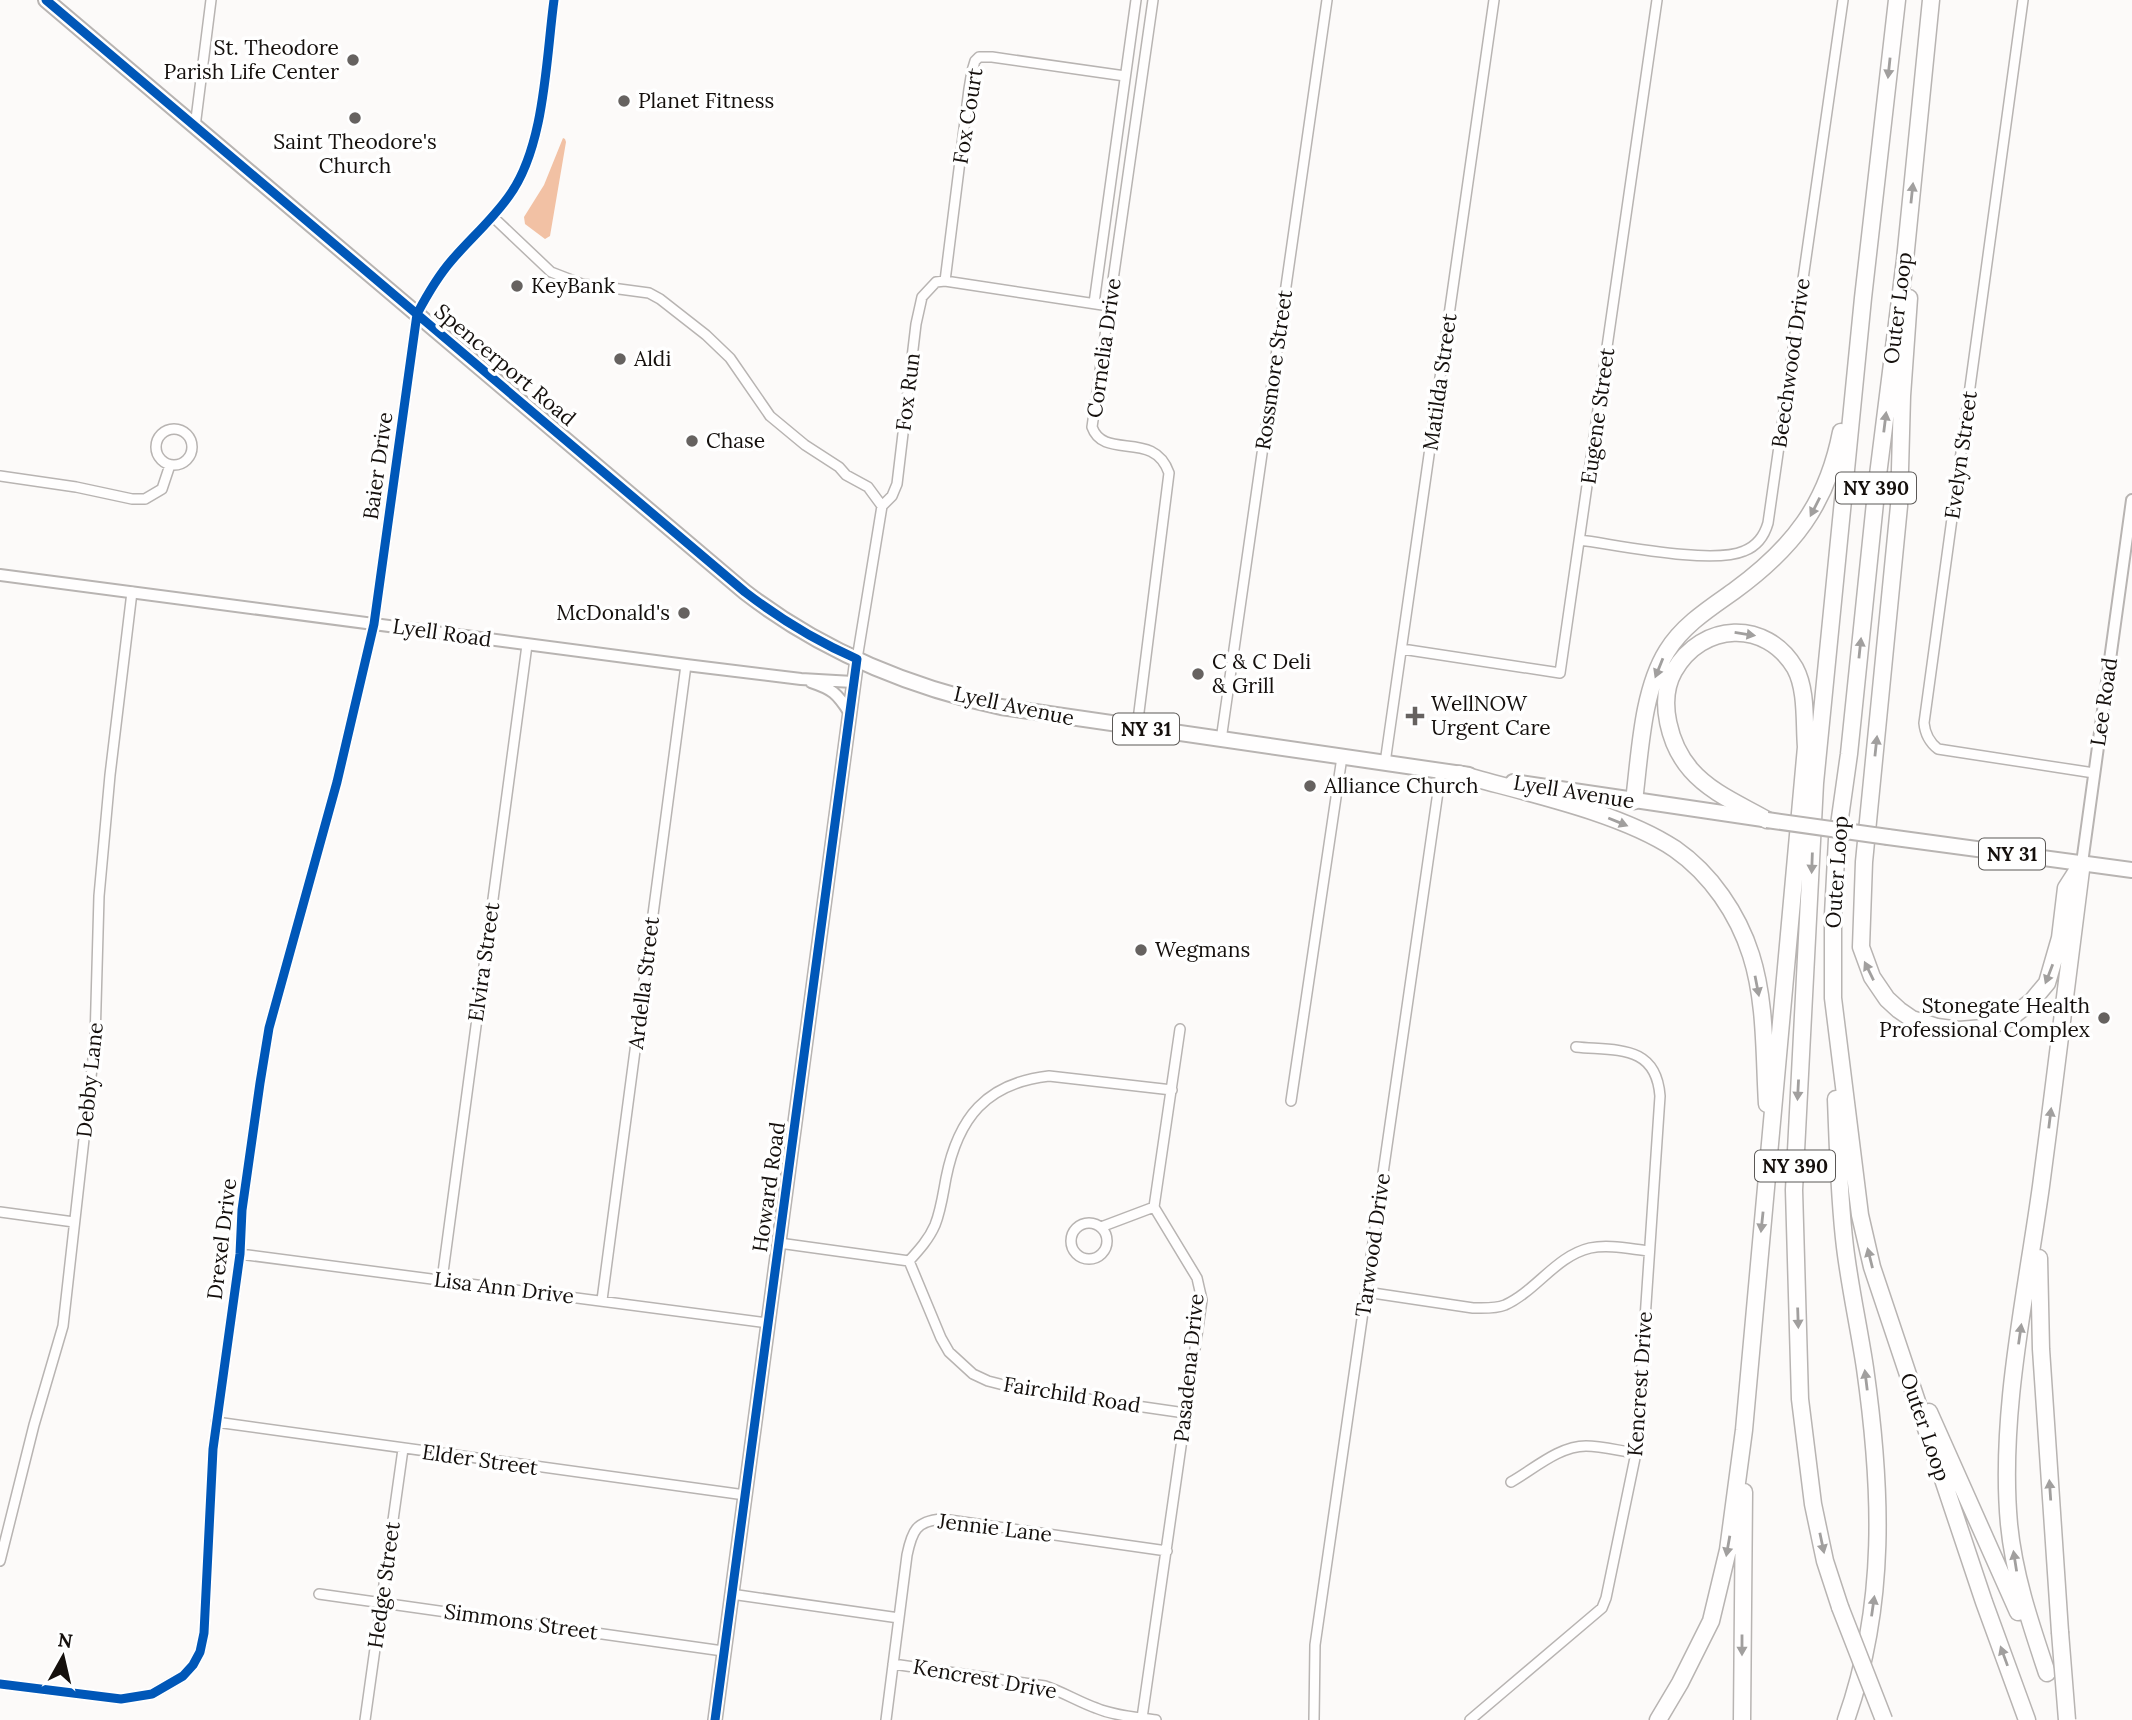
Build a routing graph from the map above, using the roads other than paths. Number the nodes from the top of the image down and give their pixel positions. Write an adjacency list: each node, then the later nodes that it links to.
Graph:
1 (46, 0): 14 (main road, Spencerport Road / NY 31)
2 (211, 0): 14 (street)
3 (554, 0): 15 (street)
4 (1136, 0): 13 (street)
5 (1153, 0): 20 (street, Cornelia Drive)
6 (1327, 0): 40 (street, Rossmore Street)
7 (1494, 0): 32 (street, Matilda Street)
8 (1657, 0): 27 (street, Eugene Street)
9 (1843, 0): 27 (street, Beechwood Drive)
10 (1896, 0): 18 (highway, Outer Loop / NY 390, one-way to 18)
11 (1931, 0): 16 (highway, Outer Loop / NY 390, one-way to 11)
12 (2023, 0): 45 (street, Evelyn Street)
13 (1125, 76): 17 (street, Fox Court); 19 (street)
14 (195, 127): 21 (main road, Spencerport Road / NY 31)
15 (493, 217): 21 (street); 25 (street)
16 (1905, 260): 49 (highway, one-way to 16); 51 (highway, Outer Loop / NY 390, one-way to 16)
17 (945, 281): 19 (street); 25 (street, Fox Run)
18 (1863, 298): 38 (highway, Outer Loop / NY 390); 47 (highway, one-way to 47)
19 (1094, 303): 20 (street)
20 (1109, 306): 39 (street, Cornelia Drive)
21 (417, 314): 30 (street, Baier Drive); 33 (main road, Spencerport Road / NY 31)
22 (170, 465): 22 (street); 23 (street)
23 (0, 476)
24 (2132, 500): 26 (street, Lee Road)
25 (882, 506): 33 (street, Fox Run)
26 (2130, 526): 45 (street, Lee Road)
27 (1580, 540): 32 (street, Eugene Street)
28 (0, 575): 29 (street, Lyell Road)
29 (132, 592): 30 (street, Lyell Road); 60 (street, Debby Lane)
30 (373, 624): 31 (street, Lyell Road); 64 (street, Drexel Drive)
31 (527, 645): 34 (street, Lyell Road); 66 (street, Elvira Street)
32 (1402, 649): 43 (street, Matilda Street)
33 (857, 659): 36 (main road, Howard Road); 39 (main road, Lyell Avenue / NY 31)
34 (686, 666): 35 (street, Lyell Road); 68 (street, Ardella Street)
35 (802, 679): 36 (street, Lyell Road); 37 (street, Lyell Road)
36 (853, 682): 37 (main road, Howard Road)
37 (849, 712): 62 (main road, Howard Road)
38 (1821, 722): 41 (highway); 98 (highway, Outer Loop / NY 390, one-way to 98, bridge)
39 (1137, 728): 40 (main road, Lyell Avenue / NY 31)
40 (1221, 740): 42 (main road, Lyell Avenue / NY 31)
41 (1806, 747): 48 (highway, one-way to 41); 56 (highway)
42 (1342, 757): 43 (main road, Lyell Avenue / NY 31); 55 (street)
43 (1385, 763): 44 (main road, Lyell Avenue / NY 31)
44 (1441, 771): 46 (main road, Lyell Avenue / NY 31); 67 (street, Tarwood Drive)
45 (2094, 773): 49 (street, Lee Road)
46 (1459, 774): 47 (main road, Lyell Avenue / NY 31); 56 (highway, one-way to 56)
47 (1634, 801): 48 (main road, Lyell Avenue / NY 31)
48 (1767, 820): 49 (main road, Lyell Avenue / NY 31, bridge)
49 (2081, 863): 50 (main road, Lyell Avenue / NY 31); 57 (highway, one-way to 49)
50 (2132, 870)
51 (1833, 998): 70 (highway, Outer Loop / NY 390, one-way to 51); 97 (highway, one-way to 51)
52 (1180, 1029): 54 (street)
53 (1576, 1047): 63 (street, Kencrest Drive)
54 (1172, 1090): 58 (street); 65 (street)
55 (1291, 1101)
56 (1771, 1154): 73 (highway, one-way to 73)
57 (2041, 1185): 86 (highway, one-way to 57); 100 (highway, one-way to 57, bridge)
58 (1154, 1207): 61 (street); 71 (street, Pasadena Drive)
59 (0, 1212): 60 (street)
60 (74, 1222): 79 (street, Debby Lane)
61 (1101, 1227): 61 (street)
62 (779, 1243): 65 (street); 69 (main road, Howard Road)
63 (1649, 1251): 67 (street); 75 (street, Kencrest Drive)
64 (240, 1254): 66 (street, Lisa Ann Drive); 72 (street, Drexel Drive)
65 (909, 1261): 71 (street, Fairchild Road)
66 (442, 1280): 68 (street, Lisa Ann Drive)
67 (1366, 1292): 93 (street, Tarwood Drive)
68 (602, 1300): 69 (street, Lisa Ann Drive)
69 (768, 1323): 77 (main road, Howard Road)
70 (1890, 1324): 86 (highway); 99 (highway, Outer Loop / NY 390, one-way to 70)
71 (1185, 1413): 78 (street, Pasadena Drive)
72 (216, 1422): 74 (street, Elder Street); 87 (street, Drexel Drive)
73 (1744, 1430): 95 (highway, one-way to 95); 96 (highway, one-way to 96)
74 (403, 1449): 77 (street, Elder Street); 82 (street, Hedge Street)
75 (1636, 1453): 76 (street); 94 (street, Kencrest Drive)
76 (1511, 1482)
77 (745, 1495): 81 (main road, Howard Road)
78 (1167, 1552): 83 (street, Jennie Lane); 88 (street, Pasadena Drive)
79 (0, 1561)
80 (319, 1594): 82 (street, Simmons Street)
81 (731, 1594): 83 (street); 84 (main road, Howard Road)
82 (382, 1603): 84 (street, Simmons Street); 89 (street, Hedge Street)
83 (899, 1618): 85 (street)
84 (723, 1651): 90 (main road, Howard Road)
85 (893, 1664): 88 (street, Kencrest Drive); 91 (street)
86 (2047, 1673): 101 (highway)
87 (0, 1684)
88 (1142, 1718): 92 (street, Kencrest Drive)
89 (365, 1720)
90 (715, 1720)
91 (886, 1720)
92 (1156, 1720)
93 (1314, 1720)
94 (1470, 1720)
95 (1658, 1720)
96 (1742, 1720)
97 (1846, 1720)
98 (1884, 1720)
99 (2027, 1720)
100 (2067, 1720)
101 (2074, 1720)

